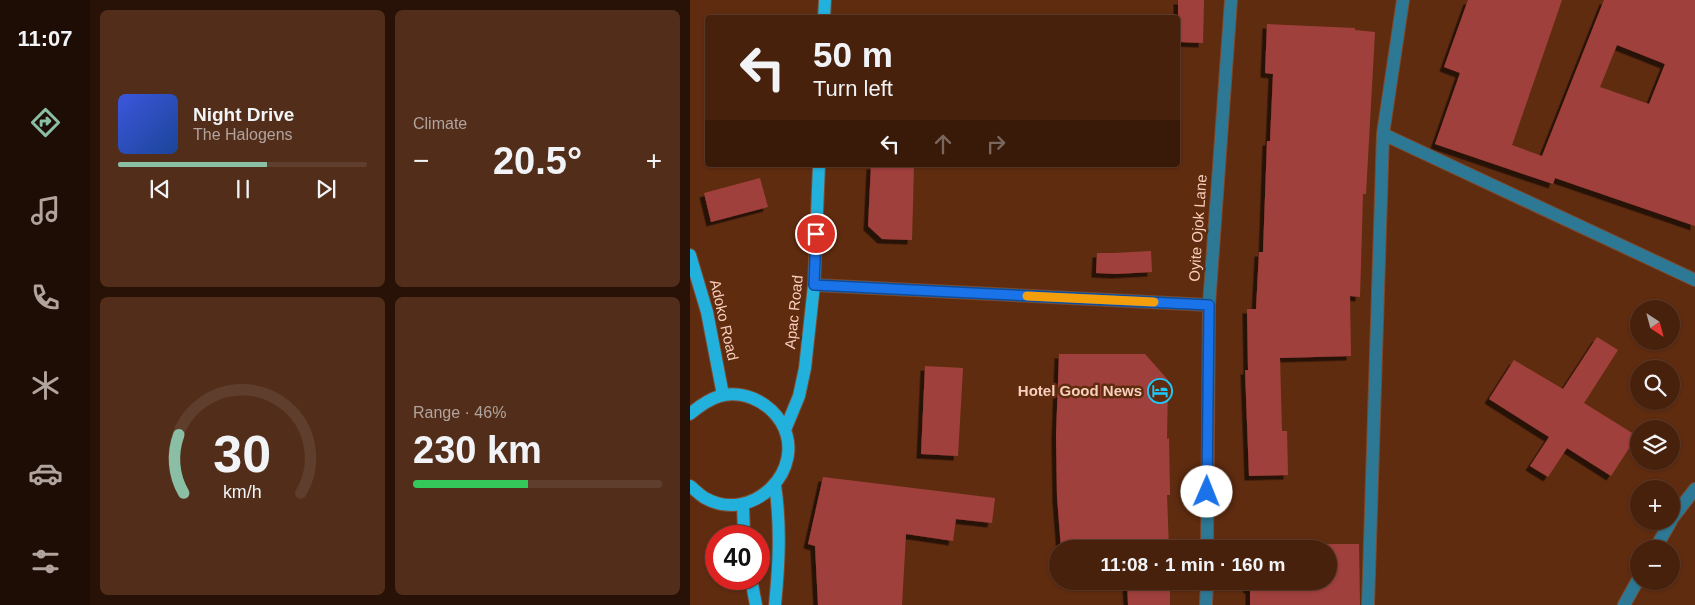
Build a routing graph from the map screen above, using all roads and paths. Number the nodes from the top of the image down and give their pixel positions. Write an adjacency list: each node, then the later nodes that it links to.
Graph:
1 (825, 0): 4 (main road)
2 (1231, 0): 10 (street, Oyite Ojok Lane)
3 (1404, 0): 5 (street)
4 (824, 15)
5 (1383, 134): 8 (street); 27 (street)
6 (818, 167): 9 (main road, Apac Road)
7 (690, 254): 11 (main road, Adoko Road)
8 (1695, 280)
9 (814, 285): 10 (street); 13 (main road, Apac Road)
10 (1209, 305): 20 (street, Oyite Ojok Lane)
11 (723, 395): 12 (main road); 13 (main road)
12 (690, 414)
13 (785, 430): 14 (main road)
14 (775, 485): 17 (main road); 25 (main road)
15 (690, 486): 17 (main road)
16 (1695, 489): 18 (street)
17 (743, 505): 19 (main road)
18 (1680, 509)
19 (744, 525)
20 (1207, 540)
21 (753, 590): 24 (main road)
22 (1207, 590): 26 (street)
23 (1632, 590): 28 (street)
24 (756, 605)
25 (775, 605)
26 (1206, 605)
27 (1368, 605)
28 (1624, 605)

